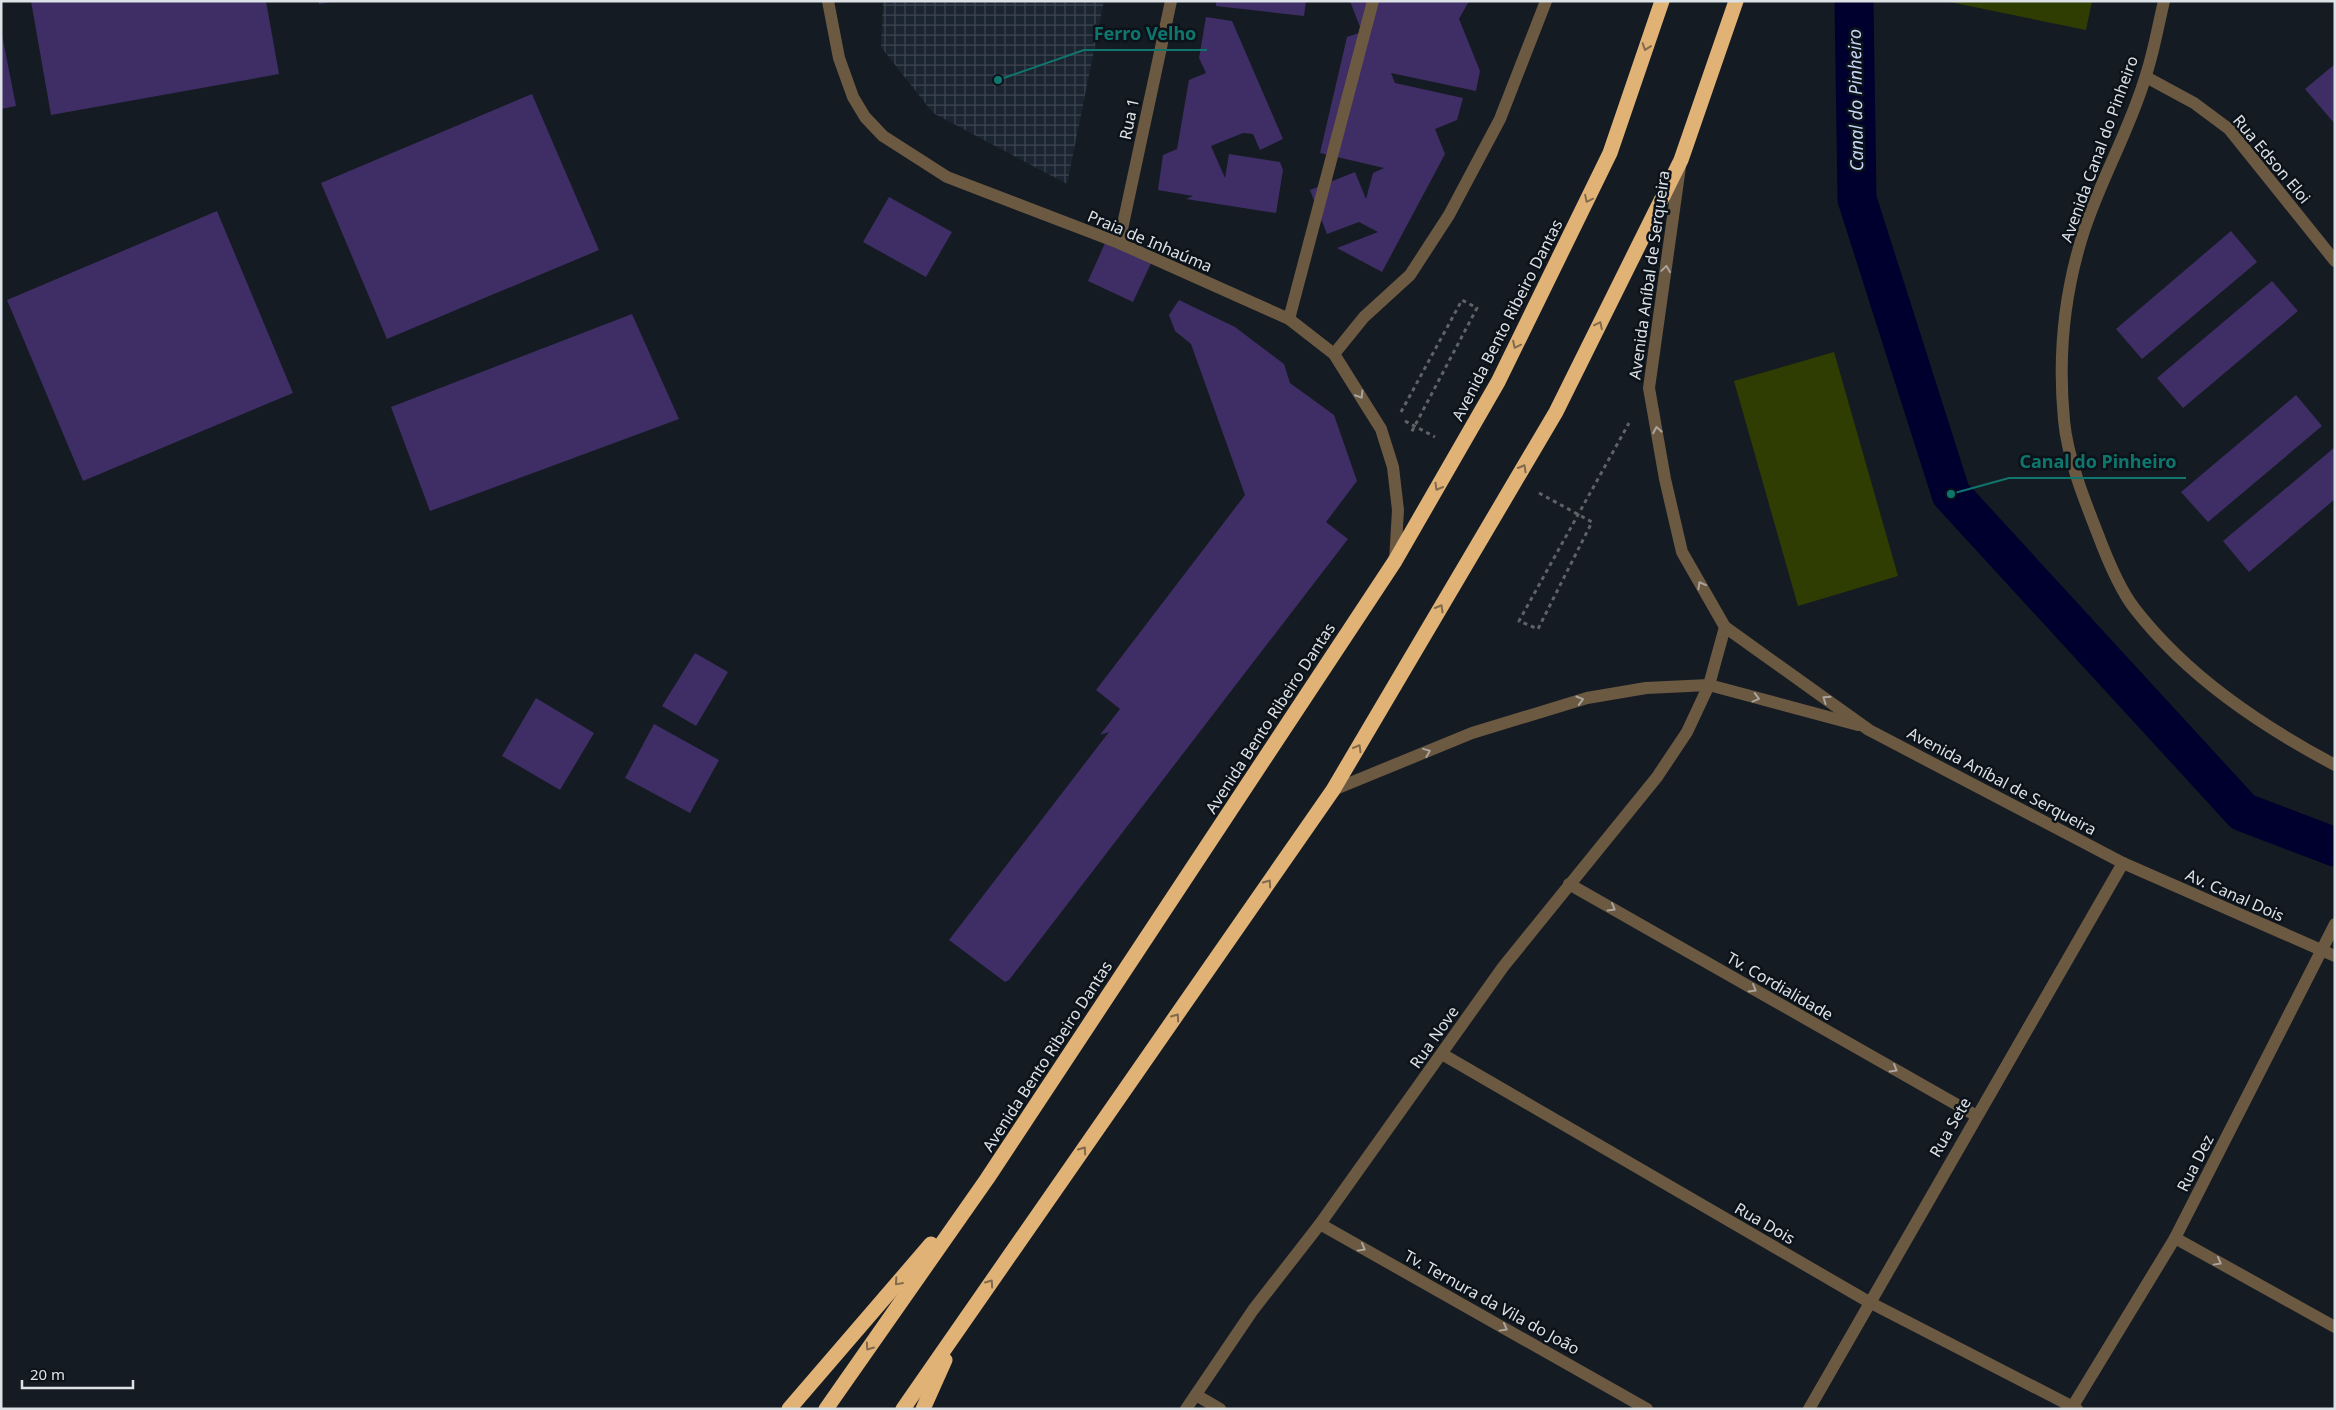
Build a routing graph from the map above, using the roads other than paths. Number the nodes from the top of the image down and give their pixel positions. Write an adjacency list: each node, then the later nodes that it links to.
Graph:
1 (828, 1): 10 (street, Praia de Inhaúma)
2 (1171, 1): 10 (street, Rua 1)
3 (1373, 1): 12 (street)
4 (1546, 1): 13 (street)
5 (1662, 1): 14 (highway, Avenida Bento Ribeiro Dantas, one-way to 14)
6 (1736, 1): 9 (highway)
7 (2164, 1): 8 (street, Avenida Canal do Pinheiro)
8 (2146, 77): 11 (street, Rua Edson Eloi); 18 (street, Avenida Canal do Pinheiro)
9 (1681, 160): 15 (street, Avenida Aníbal de Serqueira, one-way to 9); 19 (highway, one-way to 9)
10 (1119, 243): 12 (street, Praia de Inhaúma)
11 (2335, 261)
12 (1289, 319): 13 (street, Praia de Inhaúma)
13 (1334, 354): 14 (street, Praia de Inhaúma, one-way to 14)
14 (1395, 561): 27 (highway, Avenida Bento Ribeiro Dantas)
15 (1724, 628): 16 (street, Rua Nove); 17 (street, Avenida Aníbal de Serqueira, one-way to 15)
16 (1709, 685): 17 (street, Avenida Aníbal de Serqueira, one-way to 17); 19 (street, Avenida Aníbal de Serqueira, one-way to 16); 21 (street, Rua Nove)
17 (1866, 727): 20 (street, Avenida Aníbal de Serqueira)
18 (2335, 765)
19 (1333, 790): 31 (highway, one-way to 19)
20 (2123, 863): 23 (street, Av. Canal Dois); 26 (street, Rua Sete)
21 (1569, 884): 25 (street, Rua Nove); 26 (street, Tv. Cordialidade, one-way to 26)
22 (2335, 924): 23 (street, Rua Dez)
23 (2322, 951): 24 (street, Av. Canal Dois); 29 (street, Rua Dez)
24 (2335, 956)
25 (1442, 1054): 28 (street, Rua Nove); 30 (street, Rua Dois)
26 (1976, 1115): 30 (street, Rua Sete)
27 (987, 1178): 35 (highway, one-way to 35); 36 (highway, Avenida Bento Ribeiro Dantas, one-way to 36)
28 (1320, 1224): 33 (street, Rua Nove); 41 (street, Tv. Ternura da Vila do João, one-way to 41)
29 (2175, 1238): 32 (street, one-way to 32); 34 (street, Rua Dez)
30 (1869, 1302): 34 (street, Rua Dois); 42 (street, Rua Sete)
31 (962, 1323): 37 (highway); 38 (highway)
32 (2335, 1327)
33 (1196, 1395): 39 (street, Rua Nove); 40 (street)
34 (2073, 1408)
35 (789, 1409)
36 (826, 1409)
37 (903, 1409)
38 (923, 1409)
39 (1186, 1409)
40 (1220, 1409)
41 (1647, 1409)
42 (1809, 1409)

